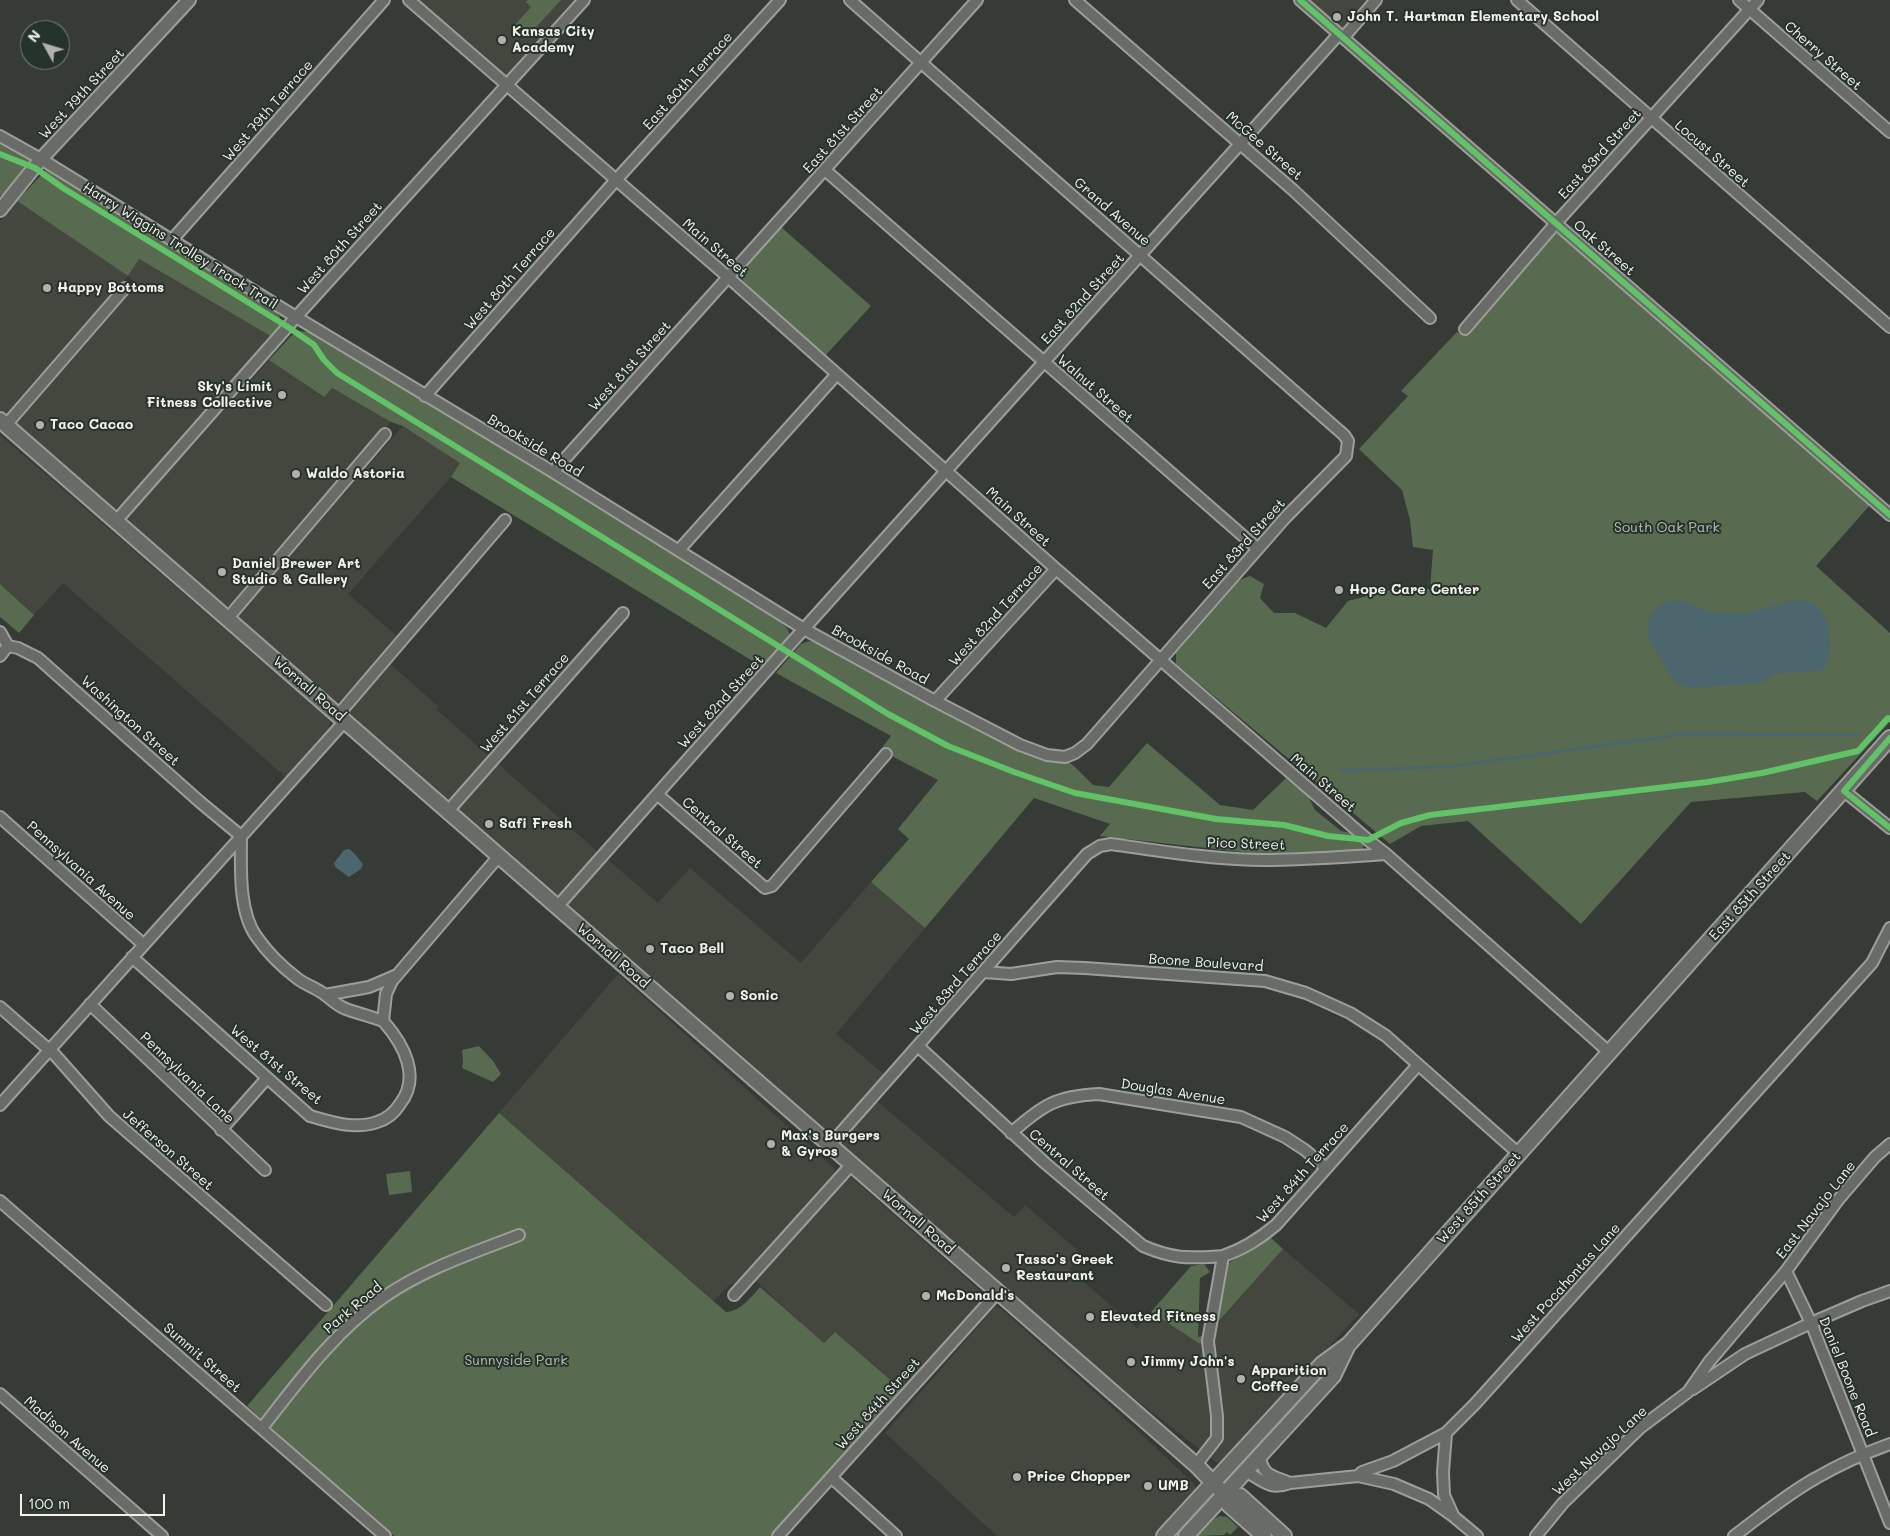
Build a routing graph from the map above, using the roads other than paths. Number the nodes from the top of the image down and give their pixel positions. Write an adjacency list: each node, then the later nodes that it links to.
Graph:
1 (189, 0): 22 (street, West 79th Street)
2 (384, 0): 27 (street, West 79th Terrace)
3 (410, 0): 17 (street, Main Street)
4 (584, 0): 17 (street, West 80th Street)
5 (780, 0): 24 (street, East 80th Terrace)
6 (850, 0): 16 (street, Grand Avenue)
7 (977, 0): 16 (street, East 81st Street)
8 (1075, 0): 21 (street, McGee Street)
9 (1300, 0): 15 (street, Oak Street)
10 (1376, 0): 15 (street, East 82nd Street)
11 (1517, 0): 18 (street, Locust Street)
12 (1739, 0): 14 (street, Cherry Street)
13 (1758, 0): 14 (street, East 83rd Street)
14 (1749, 9): 18 (street, East 83rd Street); 19 (street, Cherry Street)
15 (1341, 36): 21 (street, East 82nd Street); 26 (street, Oak Street)
16 (921, 63): 23 (street, East 81st Street); 28 (street, Grand Avenue)
17 (507, 85): 24 (street, Main Street); 31 (street, West 80th Street)
18 (1651, 119): 26 (street, East 83rd Street); 33 (street, Locust Street)
19 (1890, 132)
20 (0, 136): 22 (street, Brookside Road)
21 (1240, 144): 28 (street, East 82nd Street); 32 (street, McGee Street)
22 (41, 160): 25 (street, West 79th Street); 27 (street, Brookside Road)
23 (825, 170): 29 (street, East 81st Street); 35 (street, Walnut Street)
24 (616, 180): 29 (street, Main Street); 37 (street, West 80th Terrace)
25 (0, 210)
26 (1556, 223): 34 (street, East 83rd Street); 43 (street, Oak Street)
27 (172, 240): 31 (street, Brookside Road)
28 (1140, 256): 35 (street, East 82nd Street); 40 (street, Grand Avenue)
29 (728, 277): 36 (street, Main Street); 41 (street, West 81st Street)
30 (125, 288): 38 (street)
31 (296, 318): 37 (street, Brookside Road); 45 (street, West 80th Street)
32 (1430, 318)
33 (1890, 327)
34 (1465, 330)
35 (1044, 363): 42 (street, East 82nd Street); 46 (street, Walnut Street)
36 (837, 374): 42 (street, Main Street); 47 (street)
37 (425, 396): 41 (street, Brookside Road)
38 (3, 423): 45 (main road, Wornall Road)
39 (384, 434): 50 (street)
40 (1348, 449): 46 (street, East 83rd Street)
41 (553, 472): 47 (street, Brookside Road)
42 (947, 472): 48 (street, Main Street); 51 (street, West 82nd Street)
43 (1890, 515)
44 (505, 520): 57 (street)
45 (116, 521): 50 (main road, Wornall Road)
46 (1258, 549): 55 (street, East 83rd Street)
47 (678, 550): 51 (street, Brookside Road)
48 (1056, 569): 55 (street, Main Street); 56 (street, West 82nd Terrace)
49 (623, 613): 63 (street, West 81st Terrace)
50 (228, 618): 57 (main road, Wornall Road)
51 (804, 629): 56 (street, Brookside Road); 62 (street, West 82nd Street)
52 (0, 632): 53 (street)
53 (8, 646): 54 (street); 66 (street, Washington Street)
54 (0, 656)
55 (1161, 660): 60 (street, East 83rd Street); 68 (street, Main Street)
56 (935, 701): 60 (street, Brookside Road)
57 (342, 718): 63 (main road, Wornall Road); 66 (street)
58 (1890, 738): 61 (main road, East 85th Street)
59 (886, 754): 62 (street, Central Street)
60 (1065, 757)
61 (1844, 791): 65 (street); 82 (main road, East 85th Street)
62 (657, 794): 70 (street, West 82nd Street)
63 (448, 811): 69 (main road, Wornall Road)
64 (0, 817): 72 (street, Pennsylvania Avenue)
65 (1890, 828)
66 (241, 836): 72 (street); 76 (street)
67 (1106, 845): 68 (street, Pico Street); 74 (street, West 83rd Terrace)
68 (1386, 854): 82 (street, Main Street)
69 (500, 856): 70 (main road, Wornall Road); 75 (street)
70 (557, 907): 89 (main road, Wornall Road)
71 (1890, 928): 107 (street, West Pocahontas Lane)
72 (144, 945): 73 (street)
73 (132, 957): 77 (street); 84 (street, West 81st Street)
74 (984, 972): 80 (street, West 83rd Terrace); 83 (street, Boone Boulevard)
75 (398, 975): 76 (street); 79 (street)
76 (325, 995): 79 (street)
77 (90, 1004): 81 (street); 86 (street, Pennsylvania Lane)
78 (0, 1008): 81 (street, Jefferson Street)
79 (383, 1020): 84 (street, West 81st Street)
80 (918, 1046): 87 (street, Central Street); 89 (street, West 83rd Terrace)
81 (49, 1051): 85 (street); 101 (street, Jefferson Street)
82 (1610, 1052): 90 (main road, West 85th Street)
83 (1418, 1065): 90 (street, Boone Boulevard); 92 (street, West 84th Terrace)
84 (267, 1078): 86 (street)
85 (0, 1105)
86 (222, 1130): 93 (street, Pennsylvania Lane)
87 (1011, 1133): 92 (street, Douglas Avenue); 96 (street, Central Street)
88 (1890, 1144): 97 (street, East Navajo Lane)
89 (830, 1145): 91 (main road, Wornall Road)
90 (1519, 1154): 103 (main road, West 85th Street)
91 (852, 1164): 98 (main road, Wornall Road); 100 (street)
92 (1326, 1168): 96 (street, West 84th Terrace)
93 (265, 1170)
94 (0, 1201): 106 (street, Summit Street)
95 (519, 1235): 106 (street, Park Road)
96 (1223, 1256): 111 (street)
97 (1786, 1272): 102 (street, Daniel Boone Road); 104 (street, West Navajo Lane)
98 (998, 1292): 111 (main road, Wornall Road); 114 (street, West 84th Street)
99 (1890, 1292): 102 (street, West Navajo Lane)
100 (734, 1295)
101 (326, 1305)
102 (1811, 1323): 104 (street, West Navajo Lane); 109 (street, Daniel Boone Road)
103 (1349, 1344): 110 (main road, West 85th Street); 115 (main road, West 85th Street)
104 (1688, 1392): 129 (street, West Navajo Lane)
105 (0, 1394): 120 (street, Madison Avenue)
106 (262, 1428): 121 (street, Summit Street)
107 (1446, 1433): 113 (street, West Pocahontas Lane); 118 (street)
108 (1890, 1444): 109 (street)
109 (1863, 1454): 119 (street, Daniel Boone Road); 130 (street)
110 (1259, 1455): 112 (main road, West 85th Street); 116 (street)
111 (1196, 1466): 115 (main road, Wornall Road)
112 (1245, 1471): 116 (street); 117 (main road, West 85th Street)
113 (1358, 1476): 116 (street); 118 (street)
114 (831, 1477): 122 (street, West 84th Street); 123 (street)
115 (1213, 1482): 117 (main road, Wornall Road); 124 (main road, West 85th Street)
116 (1290, 1484)
117 (1224, 1494): 125 (main road, West 85th Street); 126 (main road, Wornall Road); 127 (main road, Wornall Road)
118 (1453, 1516): 128 (street)
119 (1890, 1523)
120 (162, 1536)
121 (385, 1536)
122 (778, 1536)
123 (896, 1536)
124 (1164, 1536)
125 (1186, 1536)
126 (1264, 1536)
127 (1284, 1536)
128 (1477, 1536)
129 (1536, 1536)
130 (1734, 1536)

